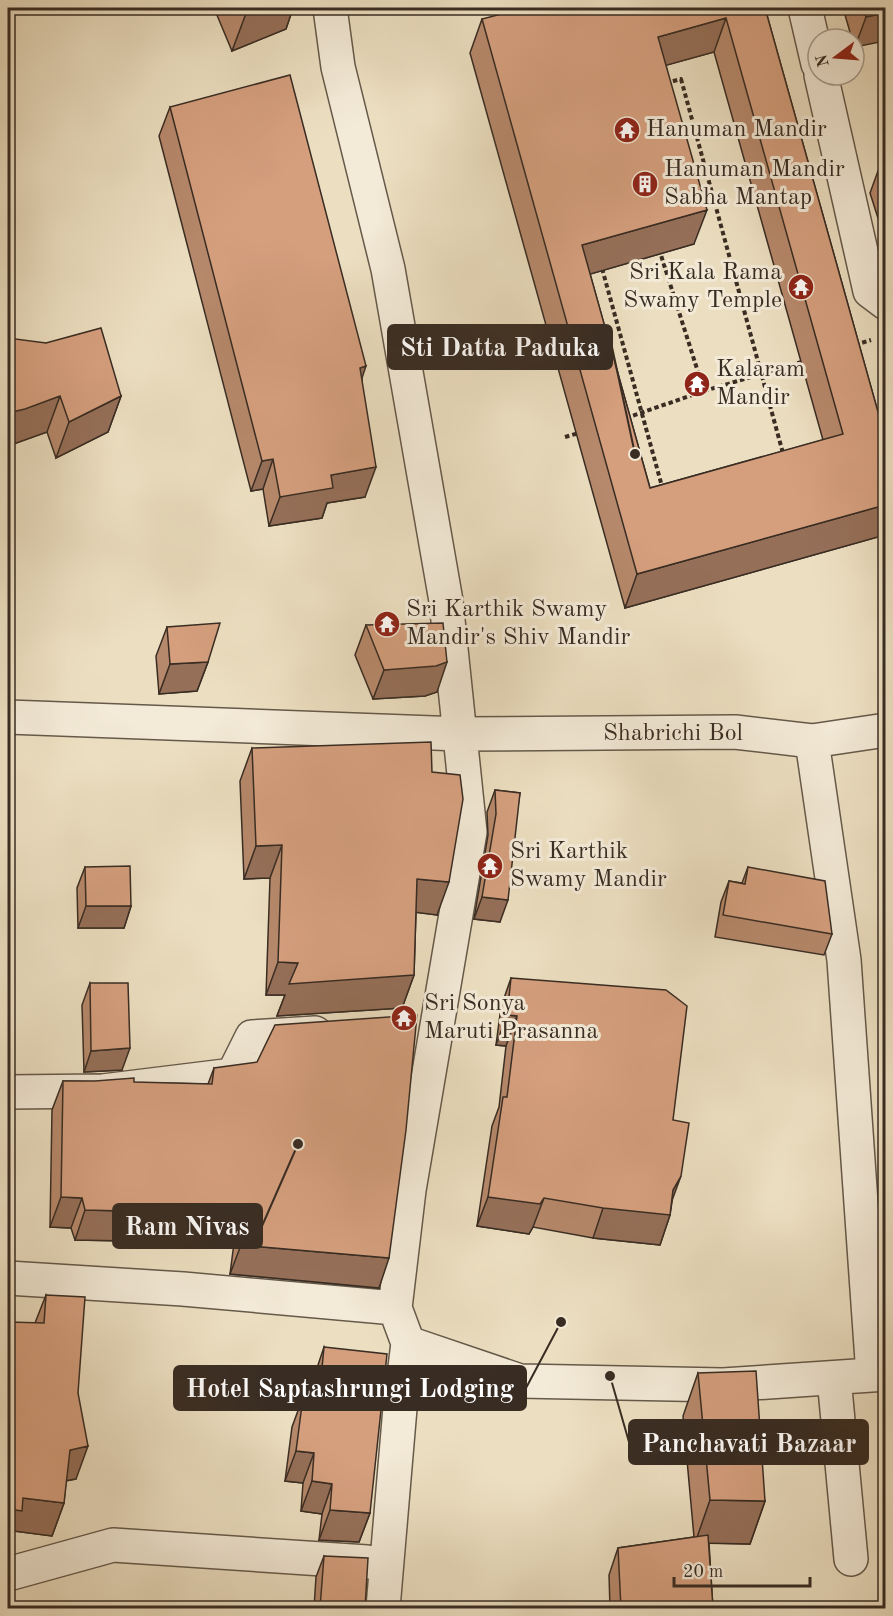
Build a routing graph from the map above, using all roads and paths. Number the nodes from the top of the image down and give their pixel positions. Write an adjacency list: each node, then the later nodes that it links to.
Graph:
1 (330, 8): 20 (street)
2 (805, 8): 3 (street)
3 (809, 27)
4 (824, 87): 8 (street)
5 (612, 97): 6 (path); 12 (path); 14 (path)
6 (616, 109)
7 (658, 244): 13 (path)
8 (880, 293)
9 (874, 339): 10 (path)
10 (852, 346)
11 (807, 360): 12 (path)
12 (762, 375): 13 (path); 14 (path)
13 (705, 393): 14 (path)
14 (642, 413): 15 (path)
15 (620, 420)
16 (587, 430): 17 (path)
17 (565, 437)
18 (8, 717): 20 (street, Shabrichi Bol)
19 (885, 730): 21 (street, Shabrichi Bol)
20 (460, 734): 21 (street, Shabrichi Bol); 22 (street)
21 (813, 741): 29 (street)
22 (437, 1024): 23 (street); 27 (street)
23 (402, 1026)
24 (345, 1031): 25 (street)
25 (8, 1092)
26 (8, 1278): 27 (street)
27 (395, 1308): 28 (street)
28 (408, 1343): 30 (street); 32 (street)
29 (879, 1375): 30 (street)
30 (834, 1378): 31 (street)
31 (851, 1559)
32 (387, 1563): 33 (street); 34 (street)
33 (8, 1574)
34 (383, 1608)

